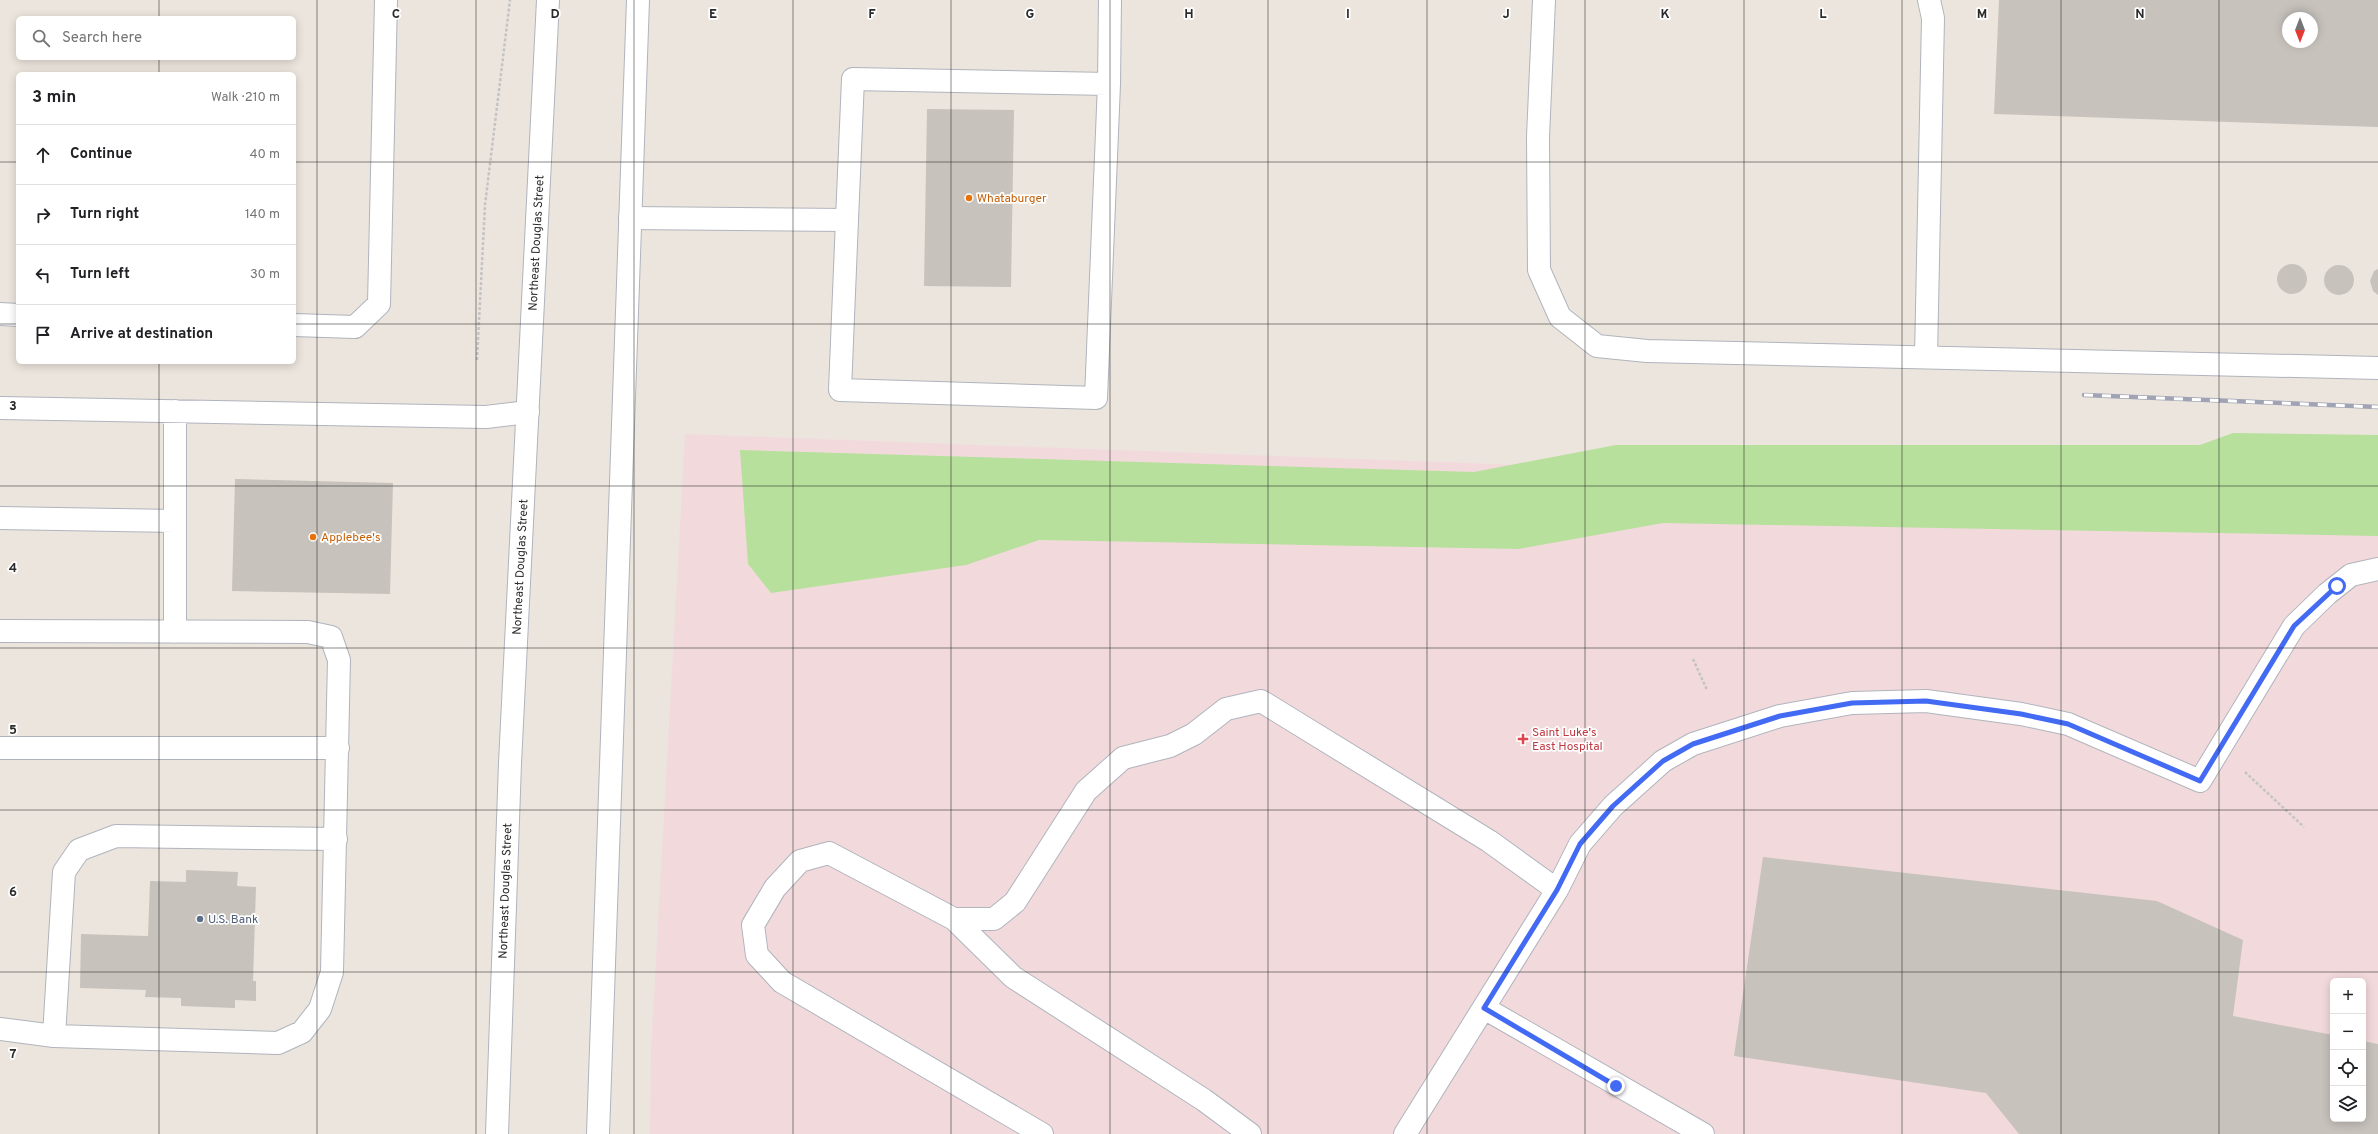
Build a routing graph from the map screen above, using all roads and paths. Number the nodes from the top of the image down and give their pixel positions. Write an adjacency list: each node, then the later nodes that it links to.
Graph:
1 (386, 0): 13 (main road)
2 (510, 0): 15 (path)
3 (548, 0): 19 (main road, Northeast Douglas Street)
4 (638, 0): 9 (main road)
5 (1110, 0): 8 (main road)
6 (1544, 0): 14 (main road)
7 (1929, 0): 14 (main road)
8 (1109, 84): 10 (main road); 10 (main road)
9 (630, 218): 10 (main road); 38 (main road)
10 (847, 220)
11 (0, 314): 12 (main road)
12 (16, 315)
13 (296, 324)
14 (1926, 357): 16 (main road)
15 (477, 360)
16 (2378, 368)
17 (0, 408): 18 (main road)
18 (175, 411): 19 (main road); 21 (main road)
19 (528, 412): 37 (main road, Northeast Douglas Street)
20 (0, 518): 21 (main road)
21 (175, 522): 24 (main road)
22 (2378, 569): 32 (main road)
23 (0, 631): 24 (main road)
24 (175, 632): 28 (main road)
25 (1693, 659): 26 (path)
26 (1706, 690)
27 (0, 748): 28 (main road)
28 (338, 748): 31 (main road)
29 (2244, 772): 30 (path)
30 (2304, 827)
31 (336, 839): 36 (main road); 36 (main road)
32 (1557, 890): 33 (main road); 34 (main road)
33 (954, 919): 39 (main road); 40 (main road)
34 (1484, 1008): 41 (main road); 42 (main road)
35 (0, 1029): 36 (main road)
36 (54, 1036)
37 (497, 1134)
38 (598, 1134)
39 (1042, 1134)
40 (1250, 1134)
41 (1405, 1134)
42 (1704, 1134)

